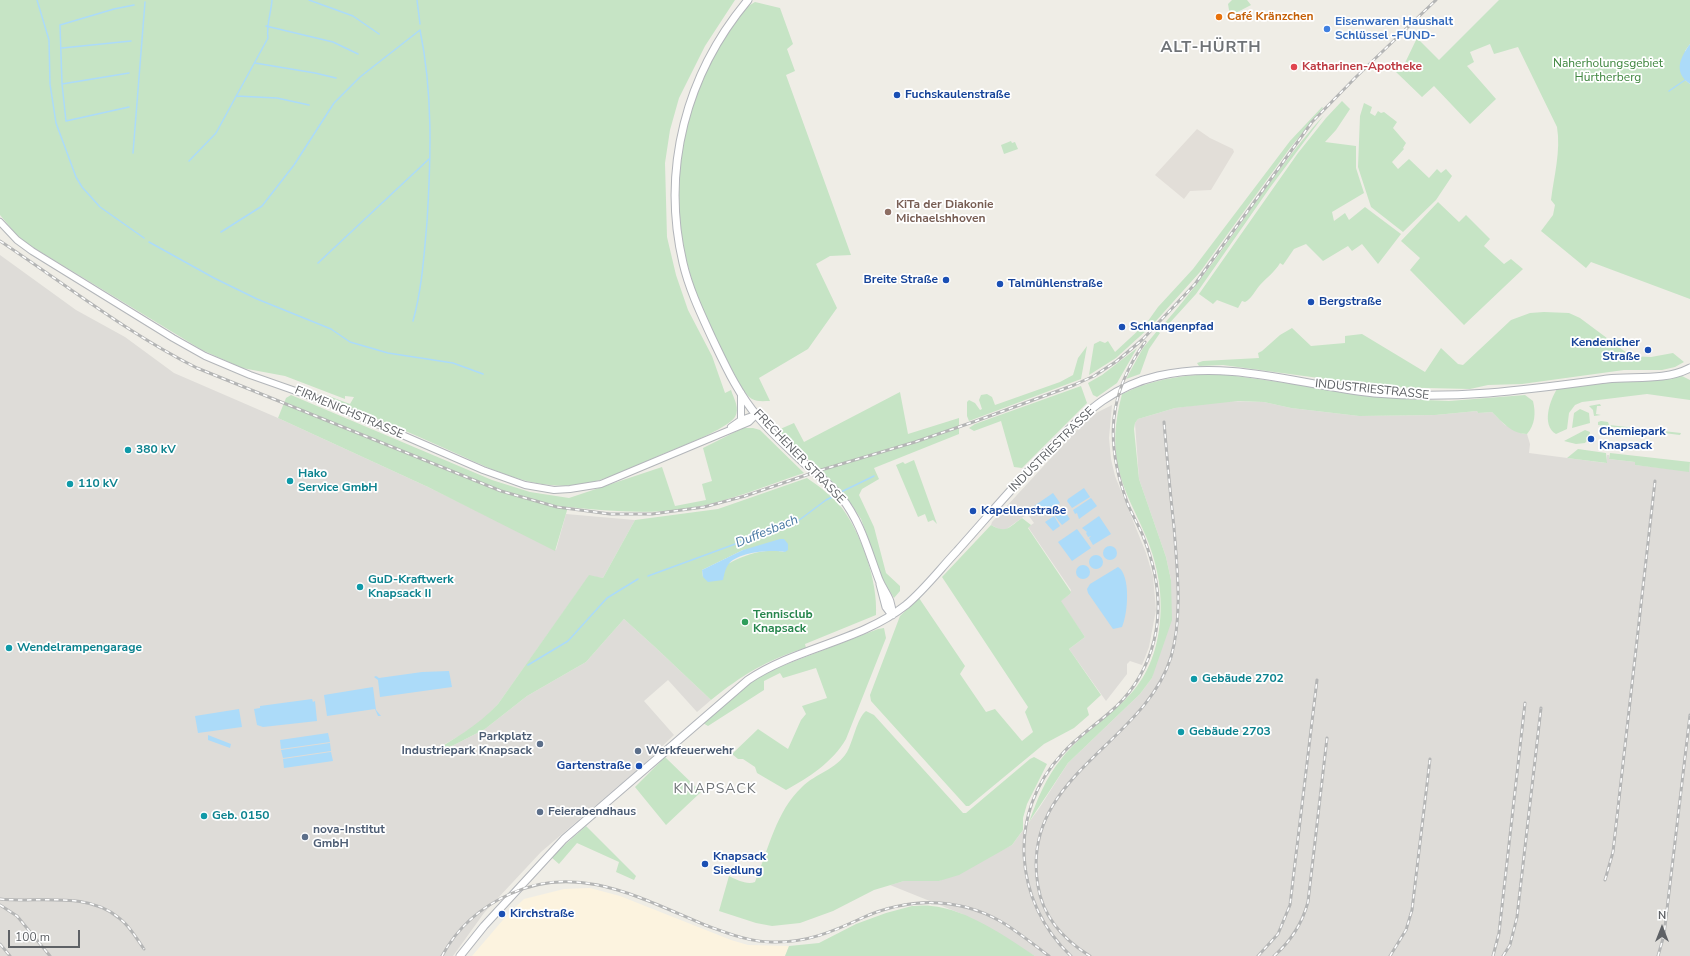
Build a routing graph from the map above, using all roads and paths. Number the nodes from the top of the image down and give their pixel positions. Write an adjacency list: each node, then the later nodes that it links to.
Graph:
1 (748, 0): 4 (main road, FRECHENER STRASSE)
2 (0, 222): 7 (street, FIRMENICHSTRASSE)
3 (1690, 368): 8 (main road, INDUSTRIESTRASSE)
4 (741, 393): 5 (main road, FRECHENER STRASSE); 6 (street)
5 (756, 415): 6 (street, FIRMENICHSTRASSE); 7 (street, FIRMENICHSTRASSE); 8 (main road, FRECHENER STRASSE)
6 (741, 420): 7 (street, FIRMENICHSTRASSE)
7 (725, 432)
8 (892, 615): 9 (main road, INDUSTRIESTRASSE)
9 (460, 956)

